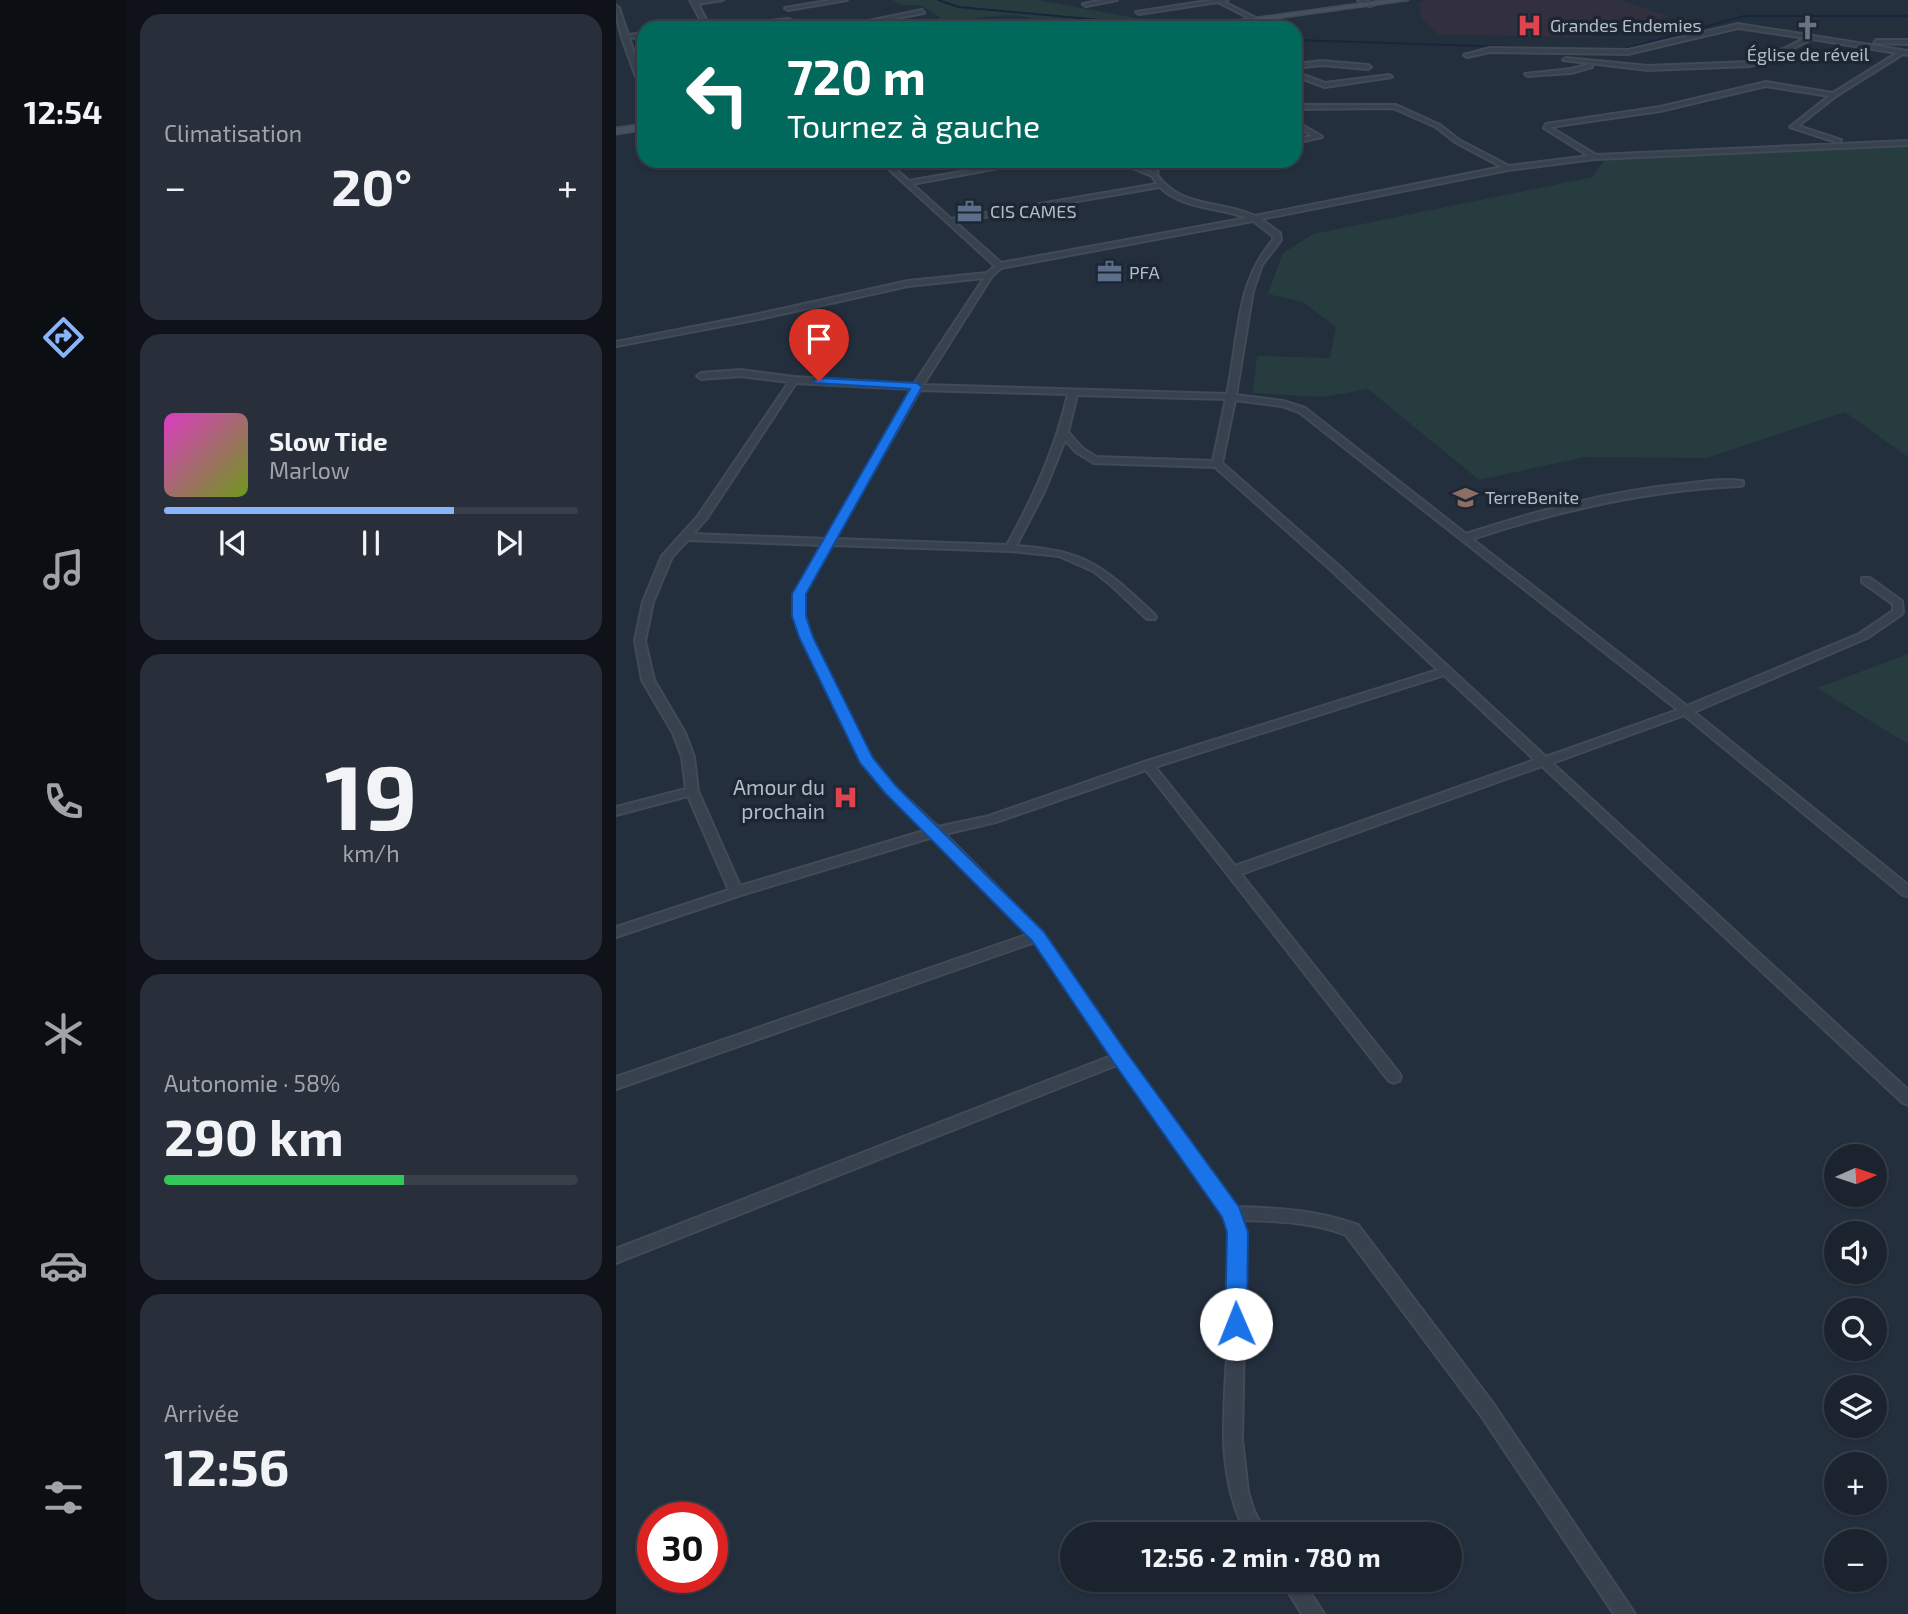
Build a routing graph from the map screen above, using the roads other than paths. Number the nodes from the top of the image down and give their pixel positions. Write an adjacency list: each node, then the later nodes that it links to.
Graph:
1 (720, 0): 9 (street)
2 (785, 0): 13 (street)
3 (844, 0): 13 (street)
4 (1114, 0): 10 (street)
5 (1218, 0): 6 (street); 15 (street); 16 (street)
6 (1225, 0)
7 (1361, 0): 11 (street)
8 (1404, 0): 11 (main road)
9 (694, 2): 17 (street)
10 (1086, 4)
11 (1371, 5): 16 (main road)
12 (616, 8): 21 (street)
13 (788, 8): 18 (street)
14 (922, 12): 19 (street)
15 (1139, 12)
16 (1255, 19): 20 (main road)
17 (706, 21)
18 (790, 21)
19 (868, 21)
20 (1240, 21)
21 (619, 22): 23 (street)
22 (637, 36): 23 (street)
23 (625, 37): 33 (street)
24 (1812, 37): 25 (street); 28 (street); 30 (street)
25 (1840, 42): 26 (street); 27 (street)
26 (1908, 42)
27 (1905, 53): 37 (street)
28 (1467, 55)
29 (1566, 60): 30 (street)
30 (1597, 64): 34 (street)
31 (1302, 65): 32 (street)
32 (1368, 67)
33 (637, 70)
34 (1528, 74)
35 (1302, 77): 36 (street)
36 (1390, 78)
37 (1834, 95): 43 (street); 45 (street)
38 (1302, 107): 50 (street)
39 (1302, 127): 42 (street)
40 (637, 128): 41 (main road)
41 (616, 131)
42 (1302, 140)
43 (1850, 143): 44 (street); 45 (street)
44 (1908, 143)
45 (1595, 157): 50 (street)
46 (893, 168): 52 (street)
47 (993, 168): 52 (street)
48 (1136, 168): 51 (street)
49 (1156, 168): 51 (street)
50 (1508, 168): 54 (street)
51 (1154, 175): 53 (street)
52 (906, 183): 55 (street)
53 (1161, 184): 54 (street); 55 (street)
54 (1256, 218): 56 (street); 63 (street)
55 (951, 221): 56 (street)
56 (999, 266): 57 (street)
57 (989, 275): 58 (street); 61 (street)
58 (616, 344)
59 (701, 376): 60 (street)
60 (794, 380): 61 (street); 67 (street)
61 (917, 387): 62 (street); 69 (street)
62 (1073, 393): 63 (street); 64 (street)
63 (1230, 397): 65 (street); 68 (street)
64 (1065, 434): 65 (street); 70 (street)
65 (1217, 464): 73 (street)
66 (1740, 483): 68 (street)
67 (685, 537): 69 (street); 77 (street)
68 (1467, 537): 74 (street)
69 (829, 540): 70 (street); 79 (street)
70 (1010, 548): 72 (street)
71 (1866, 580): 74 (street)
72 (1151, 617)
73 (1445, 671): 75 (street); 76 (street)
74 (1686, 711): 75 (street); 82 (street)
75 (1542, 762): 80 (street); 88 (street)
76 (1147, 765): 79 (street); 80 (street)
77 (692, 791): 78 (street); 81 (street)
78 (616, 811)
79 (935, 832): 81 (street); 84 (street)
80 (1232, 872): 86 (street)
81 (736, 892): 83 (street)
82 (1908, 892)
83 (616, 932)
84 (1038, 936): 85 (street); 87 (street)
85 (1120, 1058): 89 (street); 90 (street)
86 (1394, 1077)
87 (616, 1083)
88 (1908, 1099)
89 (1231, 1213): 91 (street); 94 (street)
90 (616, 1256)
91 (1250, 1522)
92 (1298, 1592): 93 (street)
93 (1314, 1614)
94 (1625, 1614)

